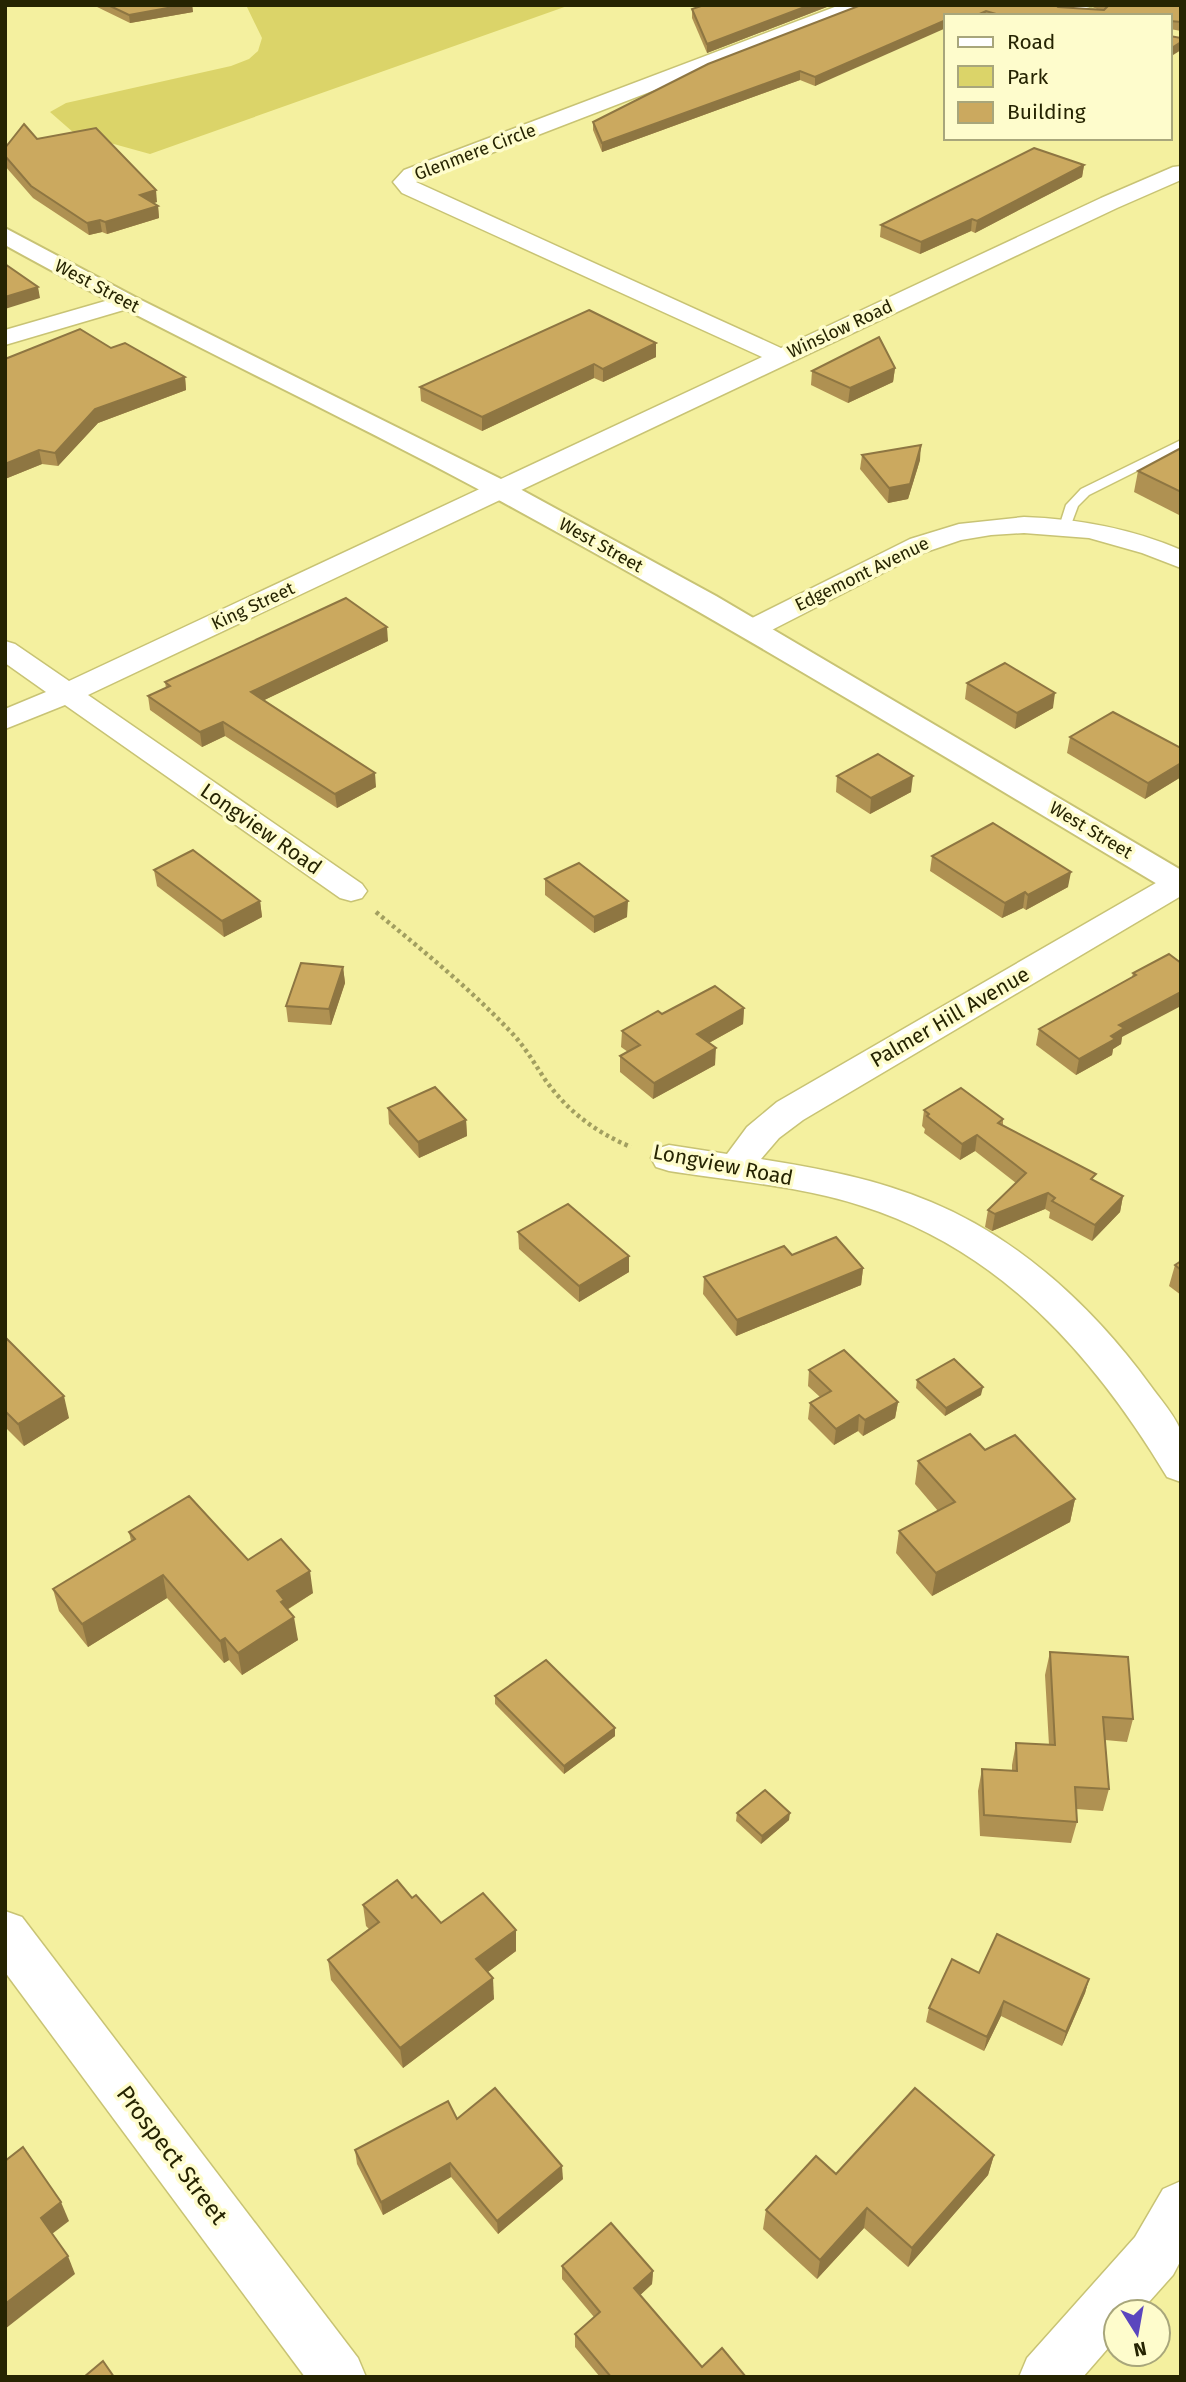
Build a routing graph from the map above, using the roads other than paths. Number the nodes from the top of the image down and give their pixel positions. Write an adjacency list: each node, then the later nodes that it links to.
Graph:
1 (858, 5): 8 (street, Glenmere Circle)
2 (1055, 5): 3 (street)
3 (1087, 14)
4 (1181, 172): 8 (street, Winslow Road)
5 (5, 235): 6 (main road, West Street)
6 (126, 302): 7 (street); 10 (main road, West Street)
7 (5, 338)
8 (781, 357): 10 (street, Winslow Road)
9 (1181, 444): 11 (lane)
10 (499, 489): 13 (main road, West Street); 15 (street, King Street)
11 (1065, 527): 12 (street, Edgemont Avenue); 13 (street, Edgemont Avenue)
12 (1181, 560)
13 (752, 629): 17 (main road, West Street)
14 (5, 650): 15 (street, Longview Road)
15 (66, 694): 16 (street, King Street); 18 (street, Longview Road)
16 (5, 720)
17 (1180, 883): 20 (street, Palmer Hill Avenue)
18 (351, 891)
19 (669, 1158): 20 (street, Longview Road)
20 (737, 1169): 21 (street, Longview Road)
21 (1181, 1466)
22 (5, 1933): 24 (street, Prospect Street)
23 (1181, 2207): 25 (street)
24 (339, 2377)
25 (1046, 2377)

